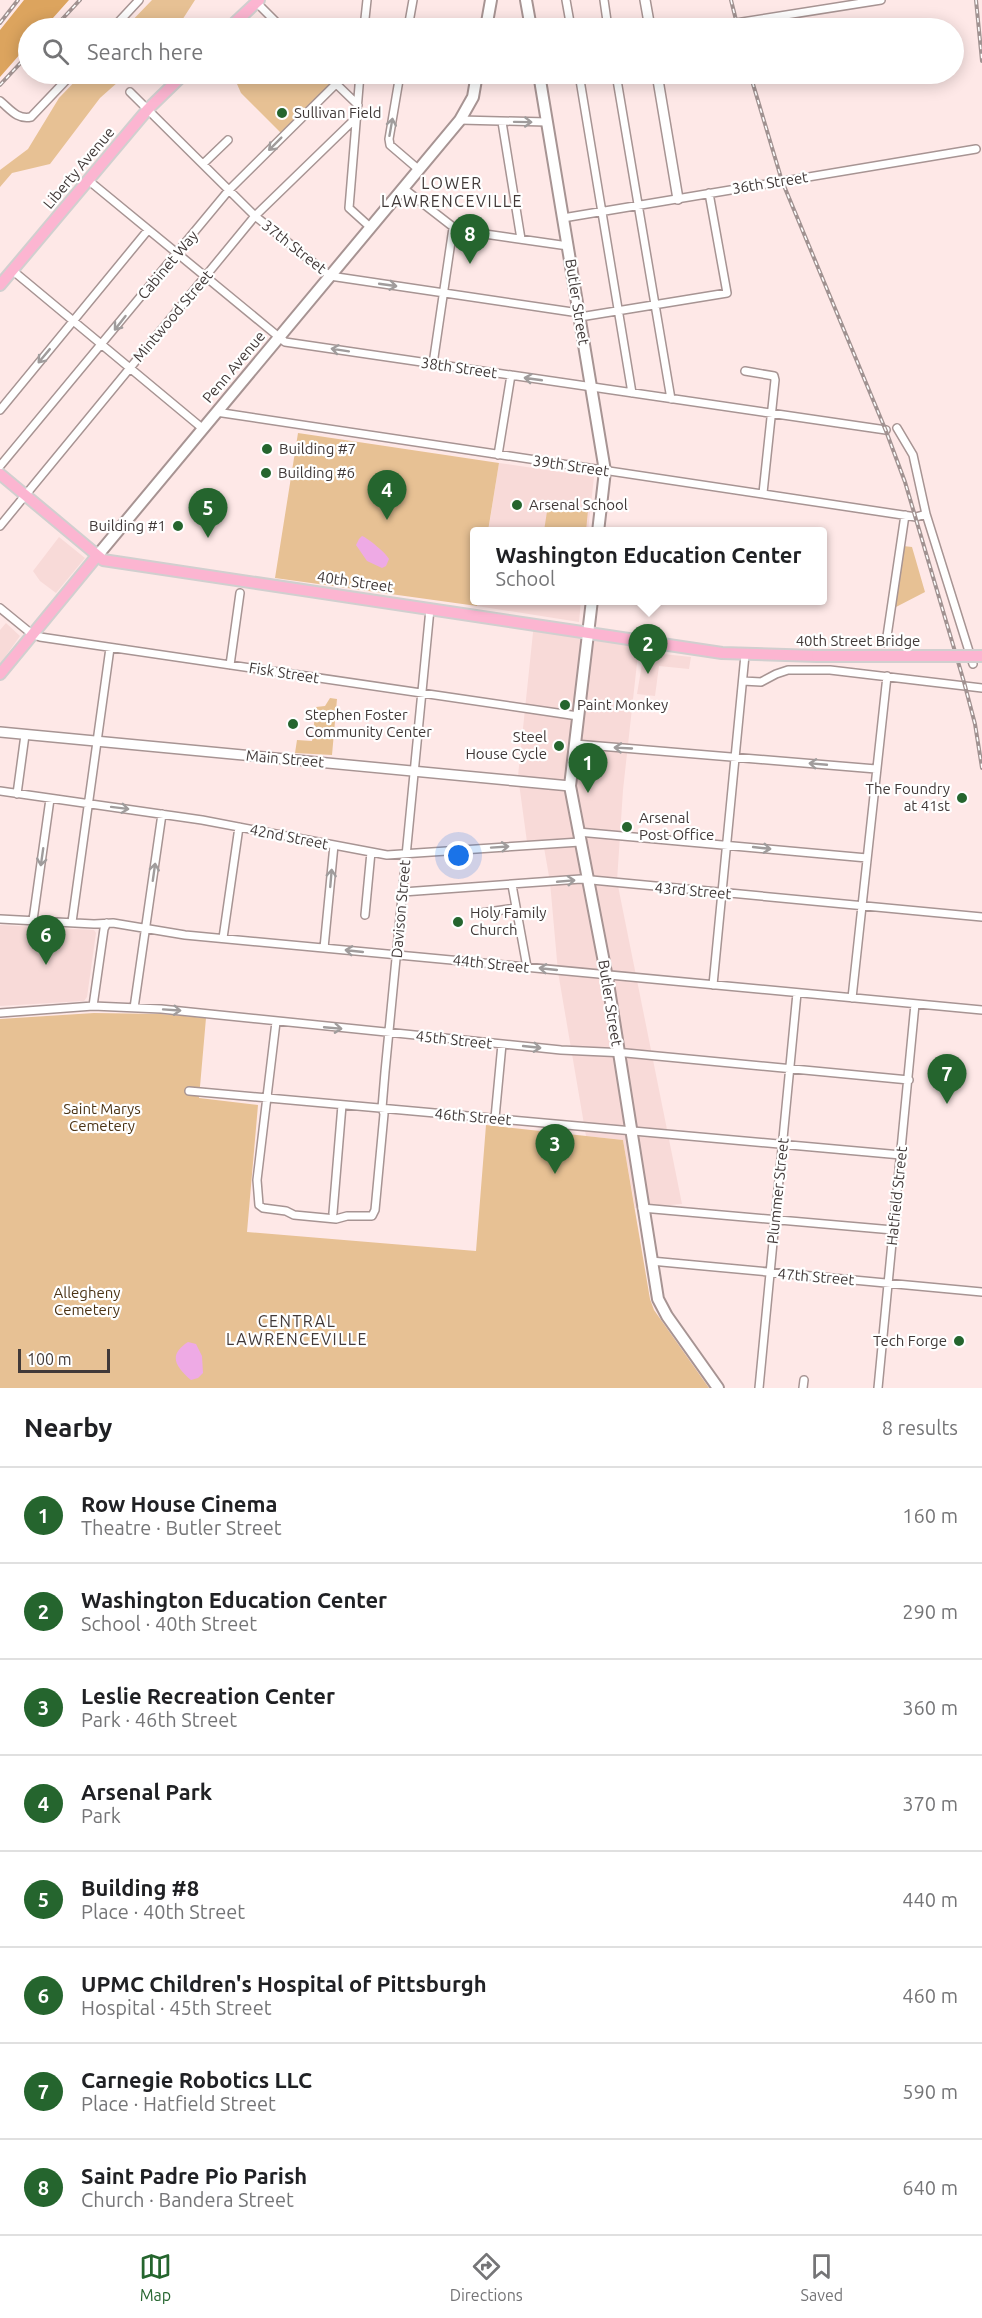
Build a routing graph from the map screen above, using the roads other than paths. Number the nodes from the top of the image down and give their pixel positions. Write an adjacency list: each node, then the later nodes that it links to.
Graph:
1 (139, 0): 11 (street)
2 (366, 0): 14 (street)
3 (413, 0): 15 (street)
4 (491, 0): 16 (main road)
5 (526, 0): 17 (main road)
6 (566, 0): 18 (street)
7 (604, 0): 19 (street)
8 (645, 0): 20 (street)
9 (881, 0): 21 (street)
10 (257, 1): 12 (main road); 13 (street)
11 (122, 18)
12 (239, 18)
13 (273, 18)
14 (365, 18)
15 (410, 18)
16 (488, 18)
17 (529, 18)
18 (570, 18)
19 (607, 18)
20 (648, 18)
21 (767, 18)
22 (62, 84): 34 (street)
23 (174, 84): 36 (main road, Liberty Avenue)
24 (335, 84): 47 (street, Cabinet Way, one-way to 47)
25 (337, 84): 35 (street)
26 (359, 84): 35 (street)
27 (398, 84): 44 (street, one-way to 27)
28 (475, 84): 38 (main road, Penn Avenue)
29 (541, 84): 40 (main road, Butler Street)
30 (581, 84): 51 (street)
31 (618, 84): 50 (street)
32 (659, 84): 49 (street)
33 (130, 92): 36 (street, 37th Street)
34 (0, 101)
35 (358, 105): 37 (street)
36 (148, 109): 43 (street, 37th Street); 45 (main road, Liberty Avenue)
37 (358, 116): 52 (street, Mintwood Street); 54 (street)
38 (460, 120): 39 (street); 44 (main road, Penn Avenue)
39 (502, 122): 40 (street, one-way to 40); 57 (street)
40 (547, 122): 53 (main road, Butler Street)
41 (228, 140): 43 (street)
42 (976, 149): 48 (street, 36th Street)
43 (203, 164): 47 (street, 37th Street)
44 (418, 169): 46 (main road, Penn Avenue)
45 (88, 180): 56 (street, 38th Street); 60 (main road, Liberty Avenue)
46 (403, 188): 54 (main road, Penn Avenue); 55 (street)
47 (229, 190): 52 (street, 37th Street); 59 (street, Cabinet Way)
48 (709, 193): 49 (street, 36th Street); 65 (street, 37th Street)
49 (678, 199): 50 (street, 36th Street)
50 (639, 205): 51 (street, 36th Street); 65 (street)
51 (602, 212): 53 (street, 36th Street); 66 (street)
52 (255, 216): 61 (street, 37th Street); 62 (street, Mintwood Street)
53 (563, 218): 58 (main road, Butler Street)
54 (370, 227): 61 (main road, Penn Avenue)
55 (453, 228): 57 (street); 64 (street)
56 (148, 230): 59 (street, 38th Street); 68 (street)
57 (521, 239): 58 (street)
58 (568, 246): 67 (main road, Butler Street)
59 (177, 254): 62 (street, 38th Street); 70 (street, Cabinet Way, one-way to 70)
60 (12, 270): 63 (main road, Liberty Avenue); 68 (street)
61 (330, 276): 64 (street, 37th Street, one-way to 64); 69 (main road, Penn Avenue)
62 (205, 278): 69 (street, 38th Street); 72 (street, Mintwood Street)
63 (0, 285)
64 (443, 293): 67 (street, 37th Street); 71 (street)
65 (655, 305): 66 (street, 37th Street); 77 (street)
66 (619, 311): 67 (street, 37th Street); 76 (street)
67 (579, 315): 75 (main road, Butler Street)
68 (73, 321): 70 (street); 78 (street, one-way to 78)
69 (278, 338): 71 (street, 38th Street, one-way to 69); 79 (main road, Penn Avenue)
70 (102, 345): 72 (street); 85 (street, Cabinet Way)
71 (433, 364): 74 (street, 38th Street)
72 (130, 368): 81 (street); 89 (street, Mintwood Street)
73 (745, 370): 80 (street)
74 (511, 375): 75 (street, 38th Street, one-way to 74); 84 (street)
75 (591, 387): 76 (street, 38th Street); 86 (main road, Butler Street)
76 (632, 393): 77 (street, 38th Street)
77 (671, 399): 80 (street, 38th Street)
78 (0, 410)
79 (216, 412): 81 (main road, Penn Avenue); 84 (street, 39th Street)
80 (771, 413): 83 (street, 38th Street); 88 (street)
81 (202, 428): 94 (main road, Penn Avenue)
82 (897, 428): 90 (street)
83 (886, 430)
84 (498, 454): 86 (street, 39th Street)
85 (0, 466)
86 (605, 471): 88 (street, 39th Street); 93 (main road, Butler Street)
87 (0, 474): 89 (main road, 40th Street)
88 (763, 493): 91 (street, 39th Street)
89 (25, 496): 92 (street, Mintwood Street); 94 (main road, 40th Street)
90 (926, 514): 91 (street, 39th Street); 105 (street)
91 (905, 515): 101 (street)
92 (0, 526)
93 (598, 527)
94 (97, 556): 98 (main road, 40th Street); 100 (main road, Penn Avenue)
95 (240, 594): 106 (street)
96 (591, 605): 99 (main road, Butler Street)
97 (0, 608): 100 (street, Fisk Street)
98 (429, 609): 99 (main road, 40th Street); 111 (street, Davison Street)
99 (588, 633): 103 (main road, 40th Street); 112 (main road, Butler Street)
100 (33, 634): 102 (street, Fisk Street); 107 (main road, Penn Avenue)
101 (886, 643)
102 (110, 648): 106 (street, Fisk Street); 115 (street)
103 (740, 654): 104 (main road, 40th Street Bridge, bridge); 109 (street)
104 (982, 656)
105 (973, 664)
106 (230, 665): 111 (street, Fisk Street)
107 (0, 674)
108 (887, 676): 109 (street); 110 (street); 118 (street)
109 (743, 681): 117 (street)
110 (982, 688)
111 (422, 693): 112 (street, Fisk Street); 119 (street, Davison Street)
112 (578, 716): 116 (main road, Butler Street)
113 (0, 732): 114 (street, Main Street)
114 (25, 735): 115 (street, Main Street); 122 (street)
115 (98, 742): 119 (street, Main Street); 124 (street)
116 (575, 744): 117 (street, one-way to 116); 120 (main road, Butler Street)
117 (734, 757): 118 (street, one-way to 117); 128 (street)
118 (876, 769): 132 (street)
119 (414, 772): 120 (street, Main Street); 131 (street, Davison Street)
120 (570, 786): 127 (main road, Butler Street)
121 (0, 791): 122 (street, 42nd Street)
122 (16, 794): 123 (street, 42nd Street)
123 (50, 799): 124 (street, 42nd Street); 143 (street, one-way to 143)
124 (89, 804): 125 (street, 42nd Street, one-way to 125); 144 (street)
125 (162, 814): 126 (street, 42nd Street); 146 (street, one-way to 125)
126 (239, 827): 129 (street, 42nd Street); 147 (street)
127 (579, 837): 128 (street, 42nd Street); 131 (street, 42nd Street, one-way to 127); 133 (main road, Butler Street)
128 (726, 844): 132 (street, 42nd Street, one-way to 132); 136 (street)
129 (334, 845): 130 (street, 42nd Street); 148 (street, one-way to 129)
130 (371, 852): 131 (street, 42nd Street); 140 (street)
131 (406, 854): 135 (street, Davison Street)
132 (867, 858): 137 (street)
133 (588, 880): 134 (street, 43rd Street, one-way to 133); 136 (street, 43rd Street); 151 (main road, Butler Street)
134 (512, 885): 135 (street, 43rd Street); 138 (street)
135 (403, 892): 149 (street, Davison Street)
136 (721, 893): 137 (street, 43rd Street); 152 (street)
137 (861, 907): 141 (street, 43rd Street); 154 (street)
138 (516, 908): 139 (street); 150 (street)
139 (481, 913)
140 (365, 915)
141 (982, 917)
142 (0, 919): 143 (street, 44th Street)
143 (33, 920): 144 (street, 44th Street)
144 (72, 922): 145 (street, 44th Street)
145 (107, 923): 146 (street, 44th Street); 156 (street)
146 (146, 929): 147 (street, 44th Street); 157 (street)
147 (223, 938): 148 (street, 44th Street)
148 (324, 948): 149 (street, 44th Street, one-way to 148)
149 (397, 955): 150 (street, 44th Street); 161 (street, Davison Street)
150 (527, 967): 151 (street, 44th Street, one-way to 150)
151 (606, 975): 152 (street, 44th Street); 163 (main road, Butler Street)
152 (712, 985): 153 (street, 44th Street)
153 (797, 993): 154 (street, 44th Street); 164 (street, Plummer Street)
154 (852, 998): 155 (street, 44th Street)
155 (915, 1004): 158 (street, 44th Street); 165 (street, Hatfield Street)
156 (93, 1006): 157 (street, 45th Street); 159 (street, 45th Street)
157 (134, 1008): 160 (street, 45th Street, one-way to 160)
158 (982, 1010)
159 (0, 1013)
160 (276, 1022): 161 (street, 45th Street, one-way to 161); 167 (street)
161 (390, 1033): 162 (street, 45th Street); 169 (street, Davison Street)
162 (502, 1044): 163 (street, 45th Street, one-way to 163); 170 (street)
163 (618, 1054): 164 (street, 45th Street); 171 (main road, Butler Street)
164 (790, 1069): 165 (street, 45th Street); 172 (street, Plummer Street)
165 (909, 1080): 173 (street, Hatfield Street)
166 (189, 1091): 167 (street, 46th Street)
167 (266, 1098): 168 (street, 46th Street); 169 (street, Davison Street)
168 (342, 1105): 169 (street, 46th Street); 175 (street)
169 (382, 1108): 170 (street, 46th Street)
170 (495, 1118): 171 (street, 46th Street)
171 (631, 1131): 172 (street, 46th Street); 174 (main road, Butler Street)
172 (783, 1144): 173 (street, 46th Street); 176 (street, Plummer Street)
173 (901, 1155): 177 (street, Hatfield Street)
174 (642, 1208): 176 (street); 178 (main road, Butler Street)
175 (333, 1214)
176 (775, 1220): 177 (street); 179 (street, Plummer Street)
177 (893, 1230): 180 (street, Hatfield Street)
178 (651, 1262): 179 (street, 47th Street); 182 (main road, Butler Street)
179 (770, 1273): 180 (street, 47th Street); 183 (street, Plummer Street)
180 (888, 1284): 181 (street, 47th Street); 184 (street, Hatfield Street)
181 (982, 1292)
182 (718, 1388)
183 (759, 1388)
184 (878, 1388)

